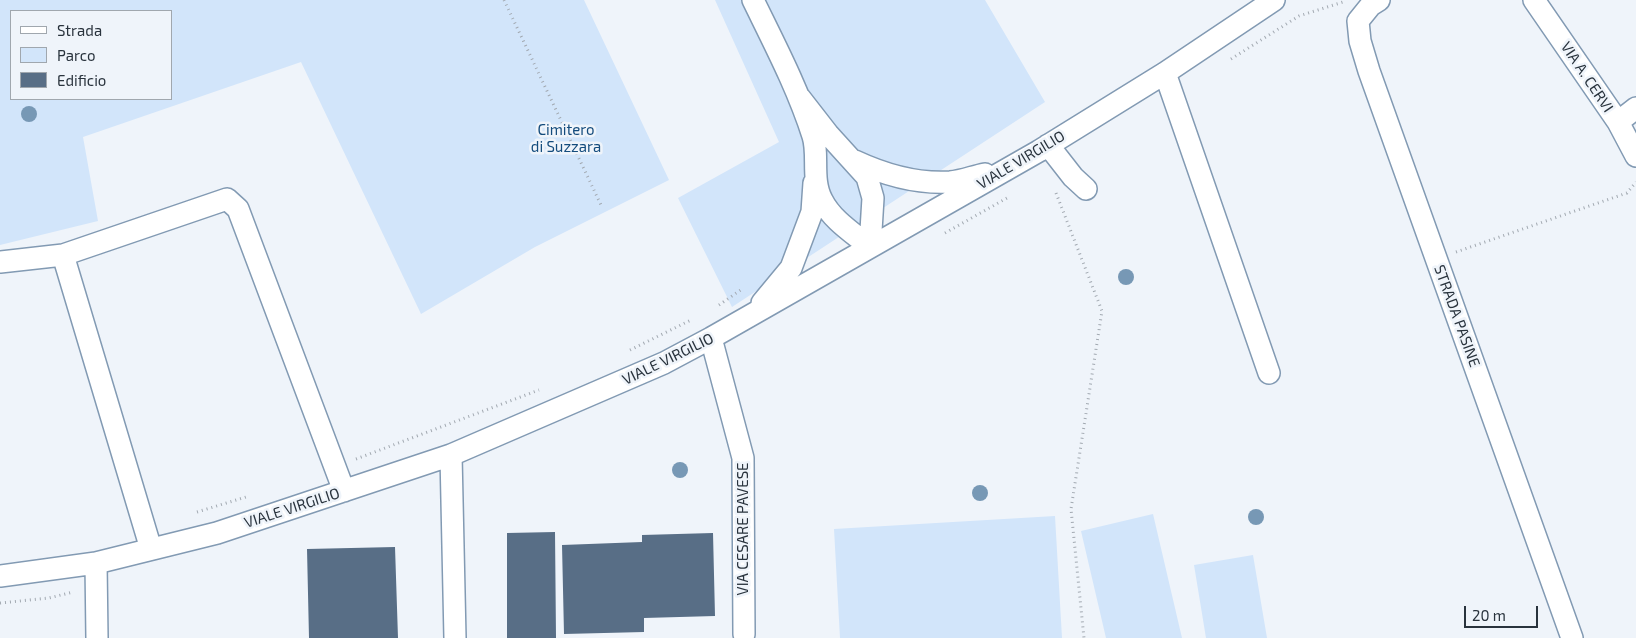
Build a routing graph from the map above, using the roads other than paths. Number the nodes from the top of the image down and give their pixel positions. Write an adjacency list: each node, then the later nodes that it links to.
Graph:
1 (753, 0): 6 (street)
2 (1274, 0): 5 (street, VIALE VIRGILIO)
3 (1379, 0): 29 (street, STRADA PASINE)
4 (1534, 0): 8 (street, VIA A. CERVI)
5 (1165, 73): 9 (street, VIALE VIRGILIO); 20 (street)
6 (800, 98): 11 (street); 13 (street)
7 (1636, 108): 8 (street)
8 (1618, 122): 10 (street, VIA A. CERVI)
9 (1048, 145): 12 (street, VIALE VIRGILIO); 14 (street)
10 (1636, 156)
11 (852, 160): 12 (street); 15 (street)
12 (1010, 168): 15 (street, VIALE VIRGILIO)
13 (815, 170): 15 (street); 18 (street)
14 (1086, 189)
15 (870, 247): 18 (street, VIALE VIRGILIO)
16 (63, 255): 17 (street); 22 (street); 23 (street)
17 (0, 262)
18 (753, 314): 19 (street, VIALE VIRGILIO)
19 (712, 338): 21 (street, VIALE VIRGILIO); 26 (street, VIA CESARE PAVESE)
20 (1269, 373)
21 (451, 455): 22 (street, VIALE VIRGILIO); 28 (street)
22 (344, 491): 23 (street, VIALE VIRGILIO)
23 (151, 550): 24 (street, VIALE VIRGILIO)
24 (96, 563): 25 (street, VIALE VIRGILIO); 27 (street)
25 (0, 576)
26 (744, 634)
27 (97, 638)
28 (455, 638)
29 (1572, 638)

